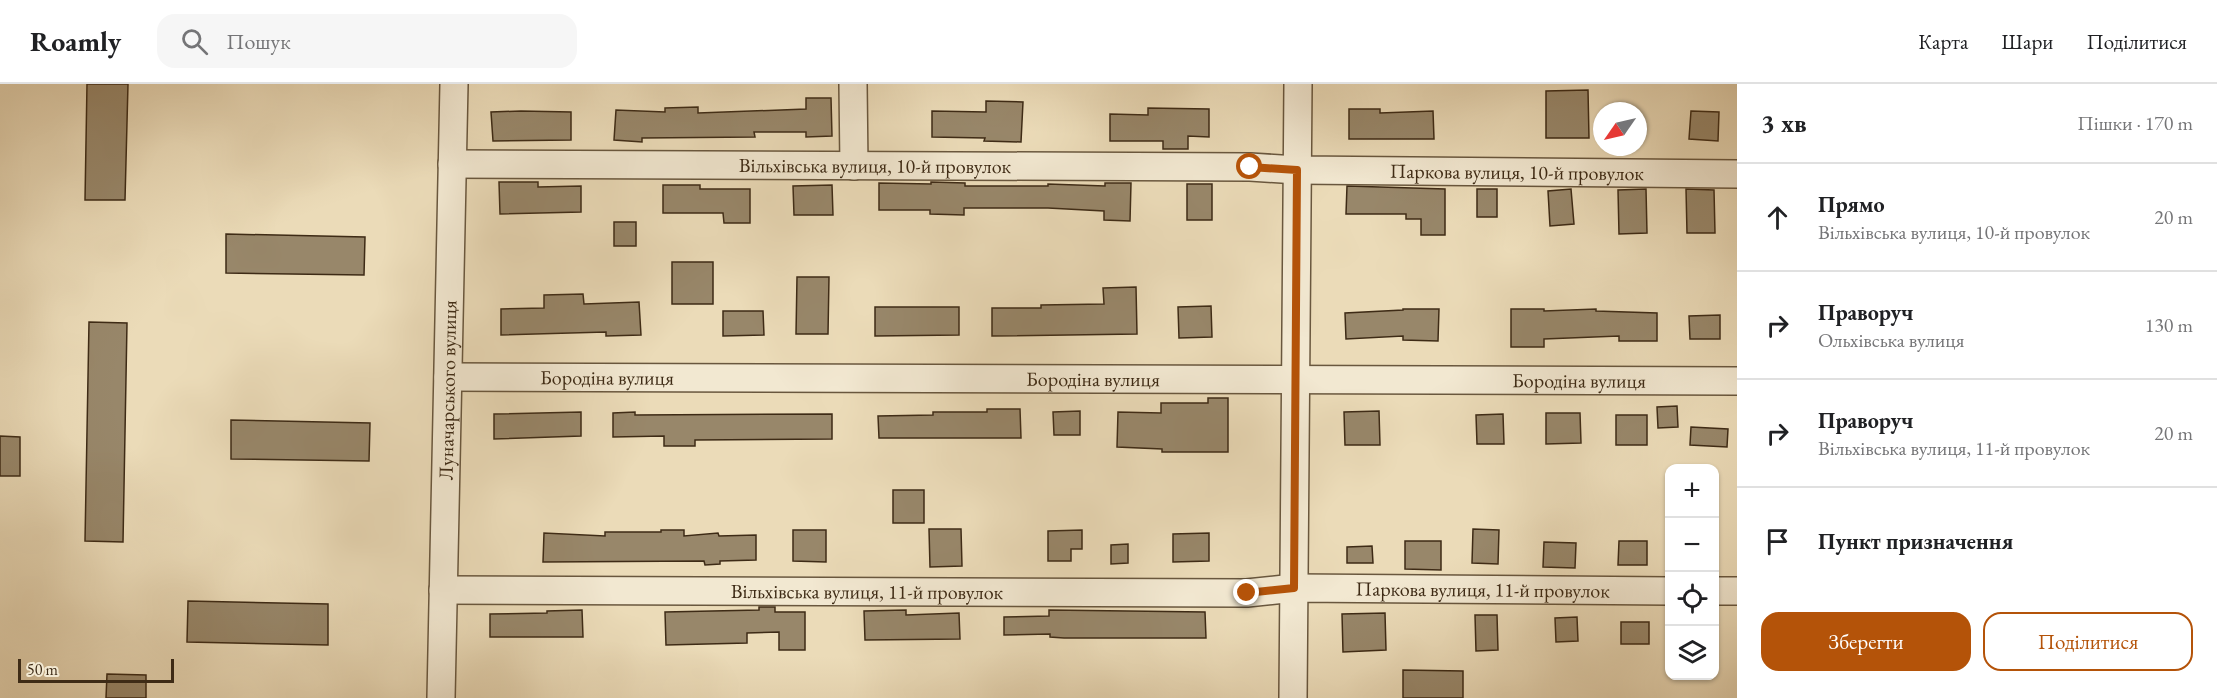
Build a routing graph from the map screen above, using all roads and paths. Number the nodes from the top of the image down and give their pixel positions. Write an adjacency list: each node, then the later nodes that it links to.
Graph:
1 (454, 84): 4 (street, Луначарського вулиця)
2 (854, 84): 5 (street)
3 (1298, 84): 6 (street)
4 (452, 164): 5 (street, Вільхівська вулиця, 10-й провулок); 8 (street, Луначарського вулиця)
5 (854, 166): 6 (street, Вільхівська вулиця, 10-й провулок)
6 (1297, 170): 7 (street, Паркова вулиця, 10-й провулок); 9 (street)
7 (1737, 174)
8 (448, 377): 9 (street, Бородіна вулиця); 12 (street, Луначарського вулиця)
9 (1296, 380): 10 (street, Бородіна вулиця); 11 (street)
10 (1737, 381)
11 (1294, 588): 12 (street, Вільхівська вулиця, 11-й провулок); 13 (street, Паркова вулиця, 11-й провулок); 17 (street)
12 (443, 590): 16 (street, Луначарського вулиця)
13 (1665, 591)
14 (1719, 591): 15 (street)
15 (1737, 591)
16 (441, 698)
17 (1293, 698)

